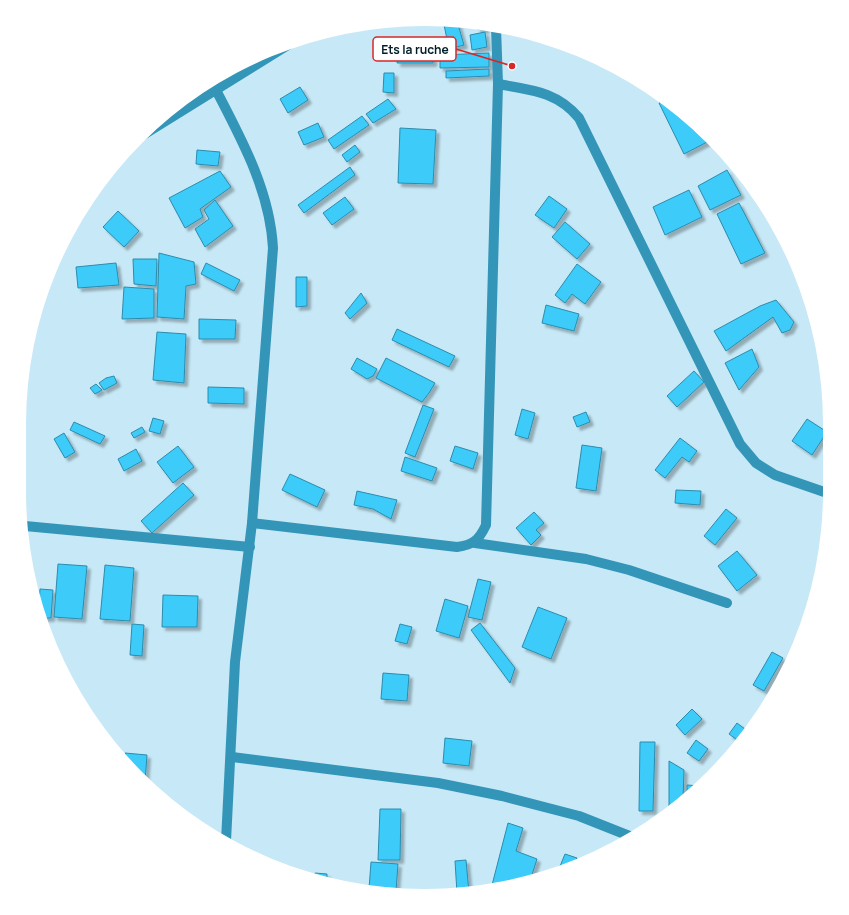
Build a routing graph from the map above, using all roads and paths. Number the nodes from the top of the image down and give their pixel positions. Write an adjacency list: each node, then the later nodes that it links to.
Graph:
1 (496, 33): 3 (street)
2 (266, 59): 4 (street)
3 (498, 84): 6 (street); 9 (street)
4 (216, 90): 5 (street); 7 (street)
5 (169, 119)
6 (823, 492)
7 (252, 523): 9 (street); 10 (street)
8 (28, 526): 10 (street)
9 (475, 543): 11 (street)
10 (250, 547): 12 (street)
11 (727, 604)
12 (232, 757): 13 (street); 14 (street)
13 (626, 835)
14 (226, 837)

